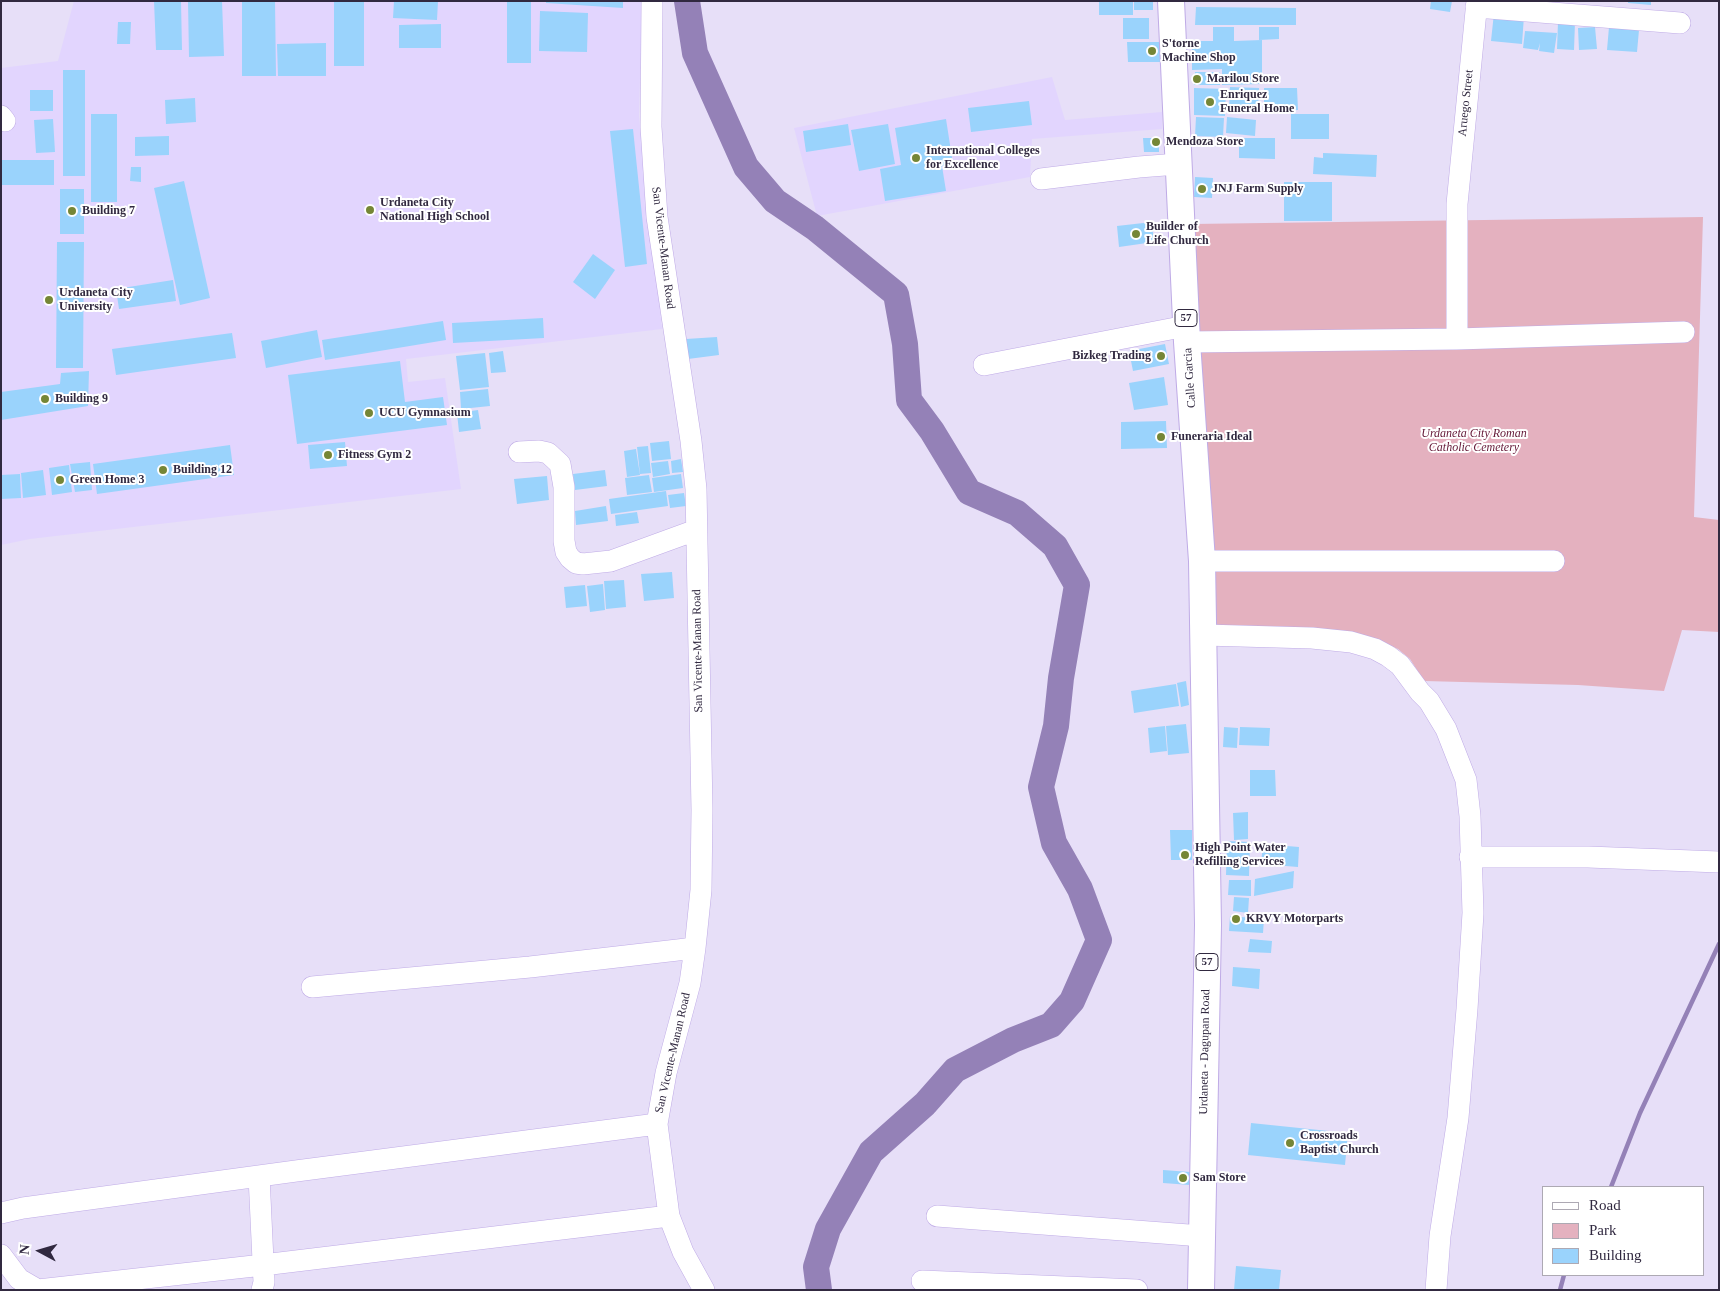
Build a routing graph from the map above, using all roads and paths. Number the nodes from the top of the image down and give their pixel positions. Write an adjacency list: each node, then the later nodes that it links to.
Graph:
1 (652, 1): 12 (street, San Vicente-Manan Road)
2 (1171, 1): 5 (main road, Calle Garcia / 57)
3 (1476, 4): 4 (street); 9 (street, Aruego Street)
4 (1680, 23)
5 (1178, 164): 6 (street); 8 (main road, Calle Garcia / 57)
6 (1041, 178)
7 (1684, 332): 9 (street)
8 (1186, 334): 9 (street); 10 (street); 13 (main road, Calle Garcia / 57)
9 (1458, 339)
10 (984, 366)
11 (519, 452): 12 (street)
12 (696, 530): 18 (street, San Vicente-Manan Road)
13 (1202, 561): 14 (street); 15 (main road, Calle Garcia / 57)
14 (1554, 561)
15 (1204, 635): 16 (street); 25 (main road, Urdaneta - Dagupan Road / 57)
16 (1470, 857): 17 (street); 33 (street)
17 (1719, 862)
18 (695, 948): 19 (street); 20 (street, San Vicente-Manan Road)
19 (312, 987)
20 (657, 1124): 21 (street); 23 (street, San Vicente-Manan Road)
21 (259, 1176): 22 (street); 27 (street)
22 (1, 1213)
23 (669, 1216): 27 (street); 30 (street, San Vicente-Manan Road)
24 (937, 1216): 25 (street)
25 (1202, 1236): 32 (main road, Urdaneta - Dagupan Road / 57)
26 (1, 1255): 27 (street)
27 (263, 1265): 29 (street)
28 (922, 1281): 31 (street)
29 (262, 1290)
30 (704, 1290)
31 (1136, 1290)
32 (1201, 1290)
33 (1436, 1290)

